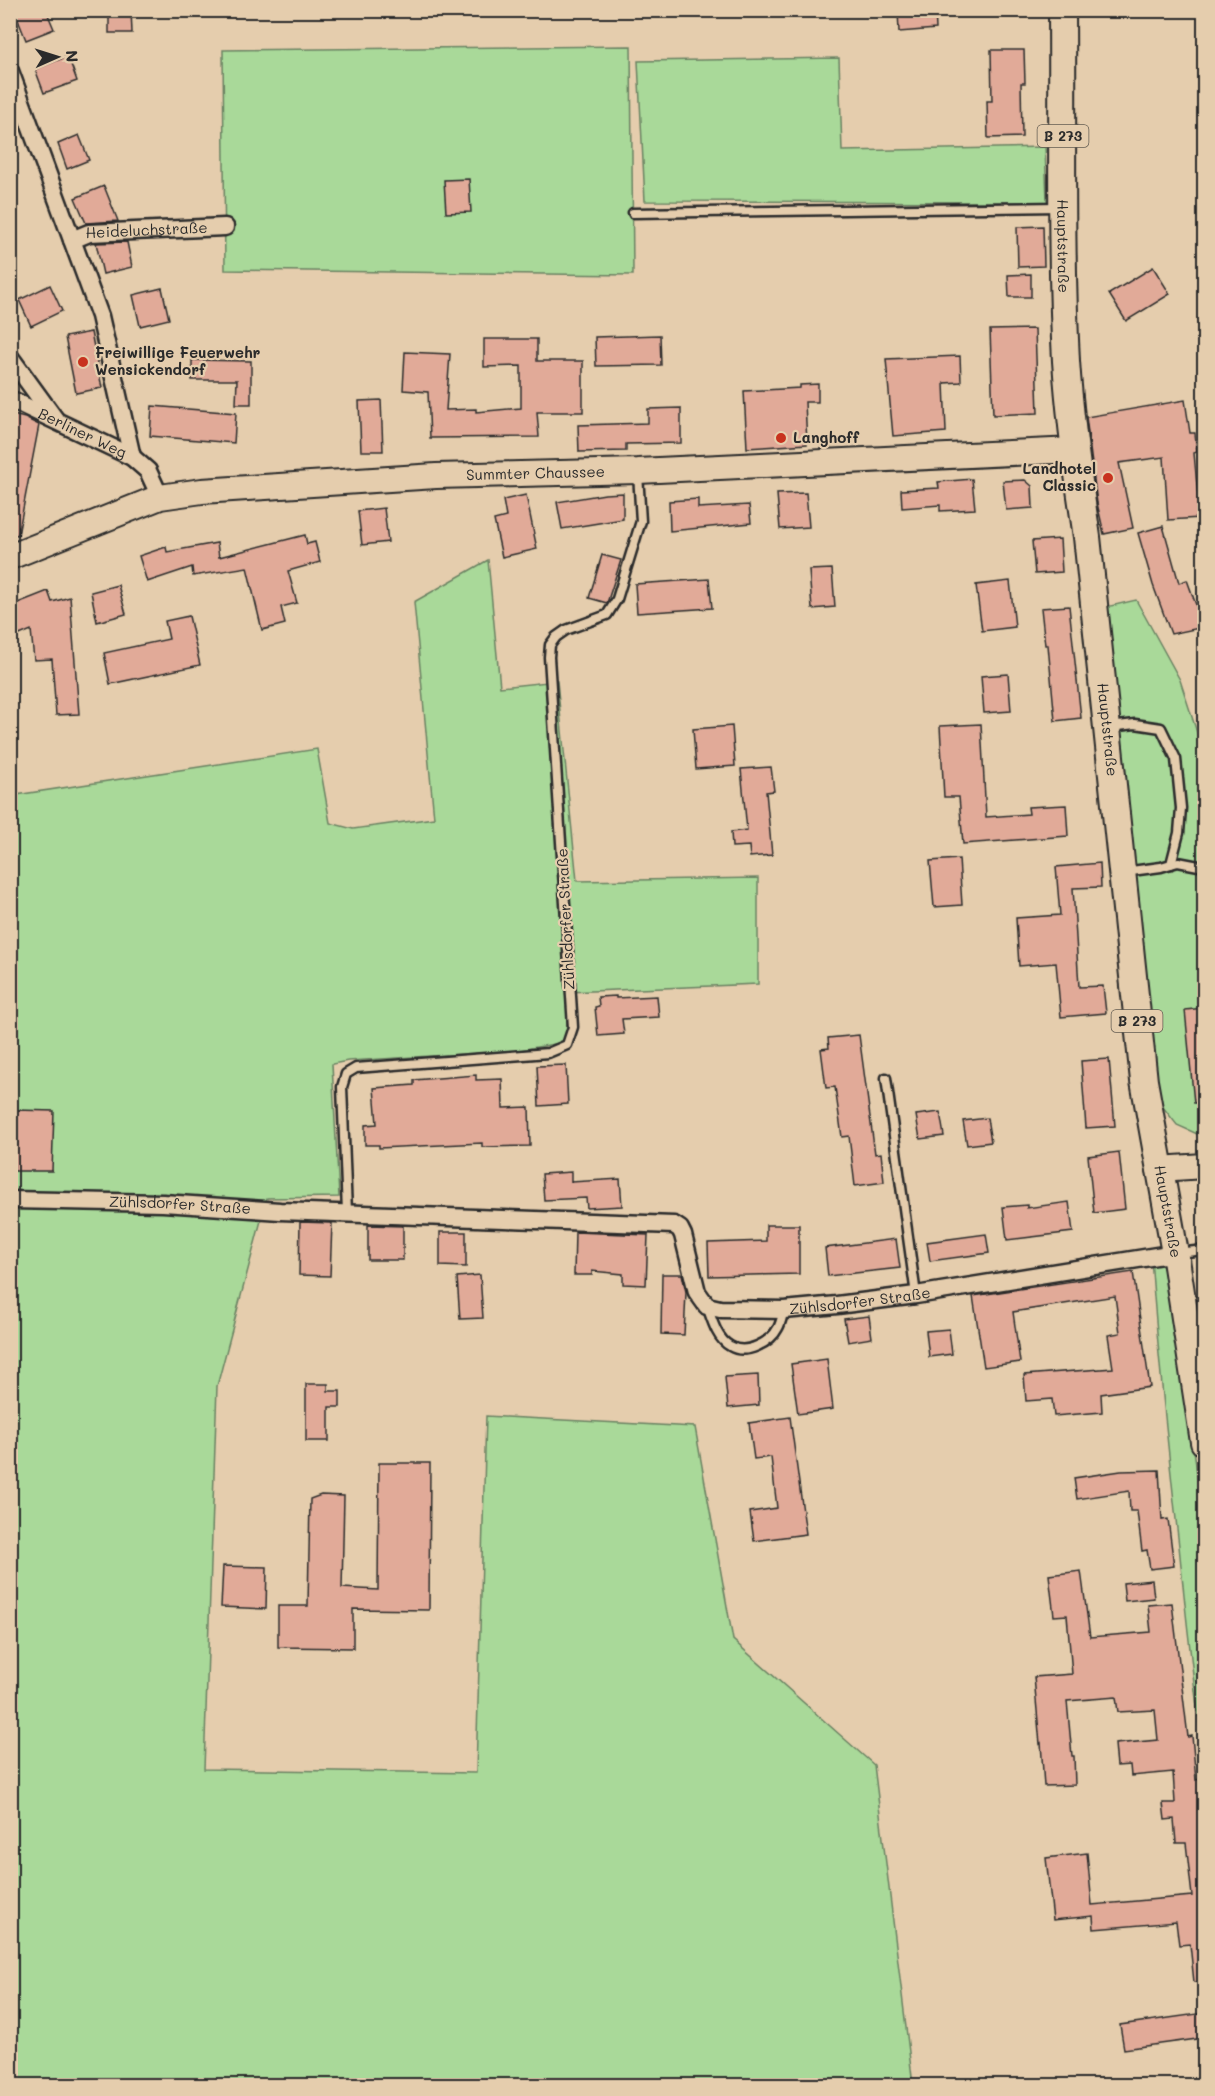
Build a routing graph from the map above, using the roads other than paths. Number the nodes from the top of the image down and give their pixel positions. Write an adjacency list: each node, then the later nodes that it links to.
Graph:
1 (1062, 10): 3 (main road, Hauptstraße / B 273)
2 (10, 71): 6 (street, Heideluchstraße)
3 (1063, 207): 4 (lane); 10 (main road, Hauptstraße / B 273)
4 (633, 213)
5 (225, 227): 6 (street, Heideluchstraße)
6 (72, 240): 11 (street, Heideluchstraße)
7 (10, 357): 9 (street, Berliner Weg)
8 (10, 399): 9 (street)
9 (55, 419): 11 (street, Berliner Weg)
10 (1074, 450): 12 (main road, Summter Chaussee); 15 (main road, Hauptstraße / B 273)
11 (132, 457): 13 (street, Berliner Weg)
12 (638, 471): 13 (main road, Summter Chaussee); 23 (lane, Zühlsdorfer Straße)
13 (160, 497): 14 (main road, Summter Chaussee)
14 (10, 557)
15 (1107, 727): 16 (lane); 18 (main road, Hauptstraße / B 273)
16 (1171, 864): 17 (lane); 18 (lane)
17 (1204, 867)
18 (1121, 872): 21 (main road, Hauptstraße / B 273)
19 (886, 1078): 26 (lane)
20 (1204, 1166): 21 (main road)
21 (1159, 1168): 25 (main road, Hauptstraße / B 273)
22 (10, 1200): 23 (street, Zühlsdorfer Straße)
23 (347, 1212): 27 (street, Zühlsdorfer Straße)
24 (1204, 1250): 25 (lane)
25 (1175, 1253): 26 (street, Zühlsdorfer Straße); 29 (main road, Hauptstraße / B 273)
26 (915, 1295): 28 (street, Zühlsdorfer Straße)
27 (707, 1306): 28 (street, Zühlsdorfer Straße); 28 (lane)
28 (784, 1310)
29 (1204, 1442)

